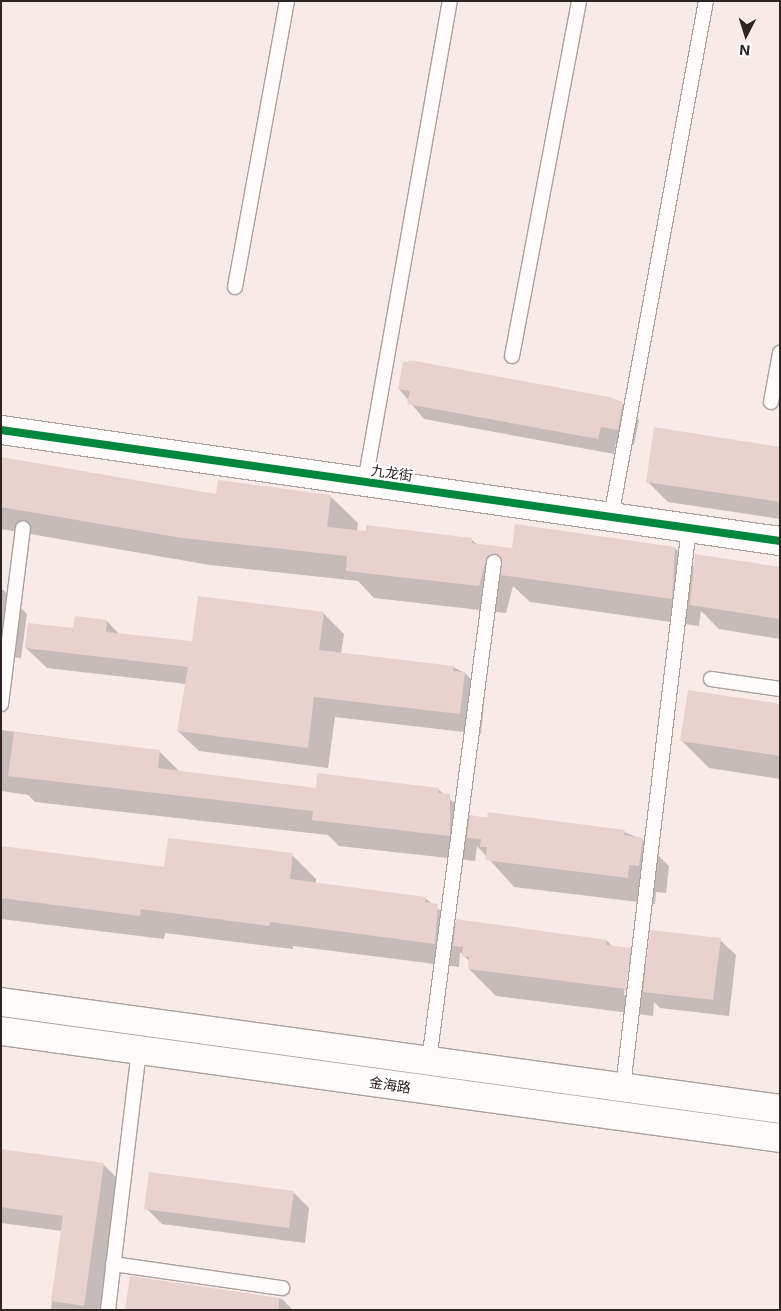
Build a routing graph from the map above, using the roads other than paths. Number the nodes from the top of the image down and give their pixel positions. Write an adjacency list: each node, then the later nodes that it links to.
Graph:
1 (287, 1): 5 (lane)
2 (450, 1): 10 (lane)
3 (579, 1): 7 (lane)
4 (706, 1): 11 (lane)
5 (235, 288)
6 (780, 353): 8 (lane)
7 (512, 356)
8 (771, 402)
9 (1, 430): 10 (main road, 九龙街)
10 (365, 482): 11 (main road, 九龙街)
11 (611, 517): 13 (main road, 九龙街)
12 (23, 528): 16 (lane)
13 (689, 528): 14 (main road, 九龙街); 24 (lane)
14 (780, 541)
15 (494, 562): 23 (lane)
16 (5, 651): 19 (lane)
17 (711, 679): 18 (lane)
18 (780, 689)
19 (1, 704)
20 (1, 1002): 23 (main road, 金海路)
21 (1, 1031): 22 (main road, 金海路)
22 (139, 1050): 26 (main road, 金海路); 27 (lane)
23 (429, 1061): 24 (main road, 金海路)
24 (623, 1087): 25 (main road, 金海路)
25 (780, 1109)
26 (780, 1138)
27 (113, 1264): 28 (lane); 29 (lane)
28 (282, 1288)
29 (108, 1310)

